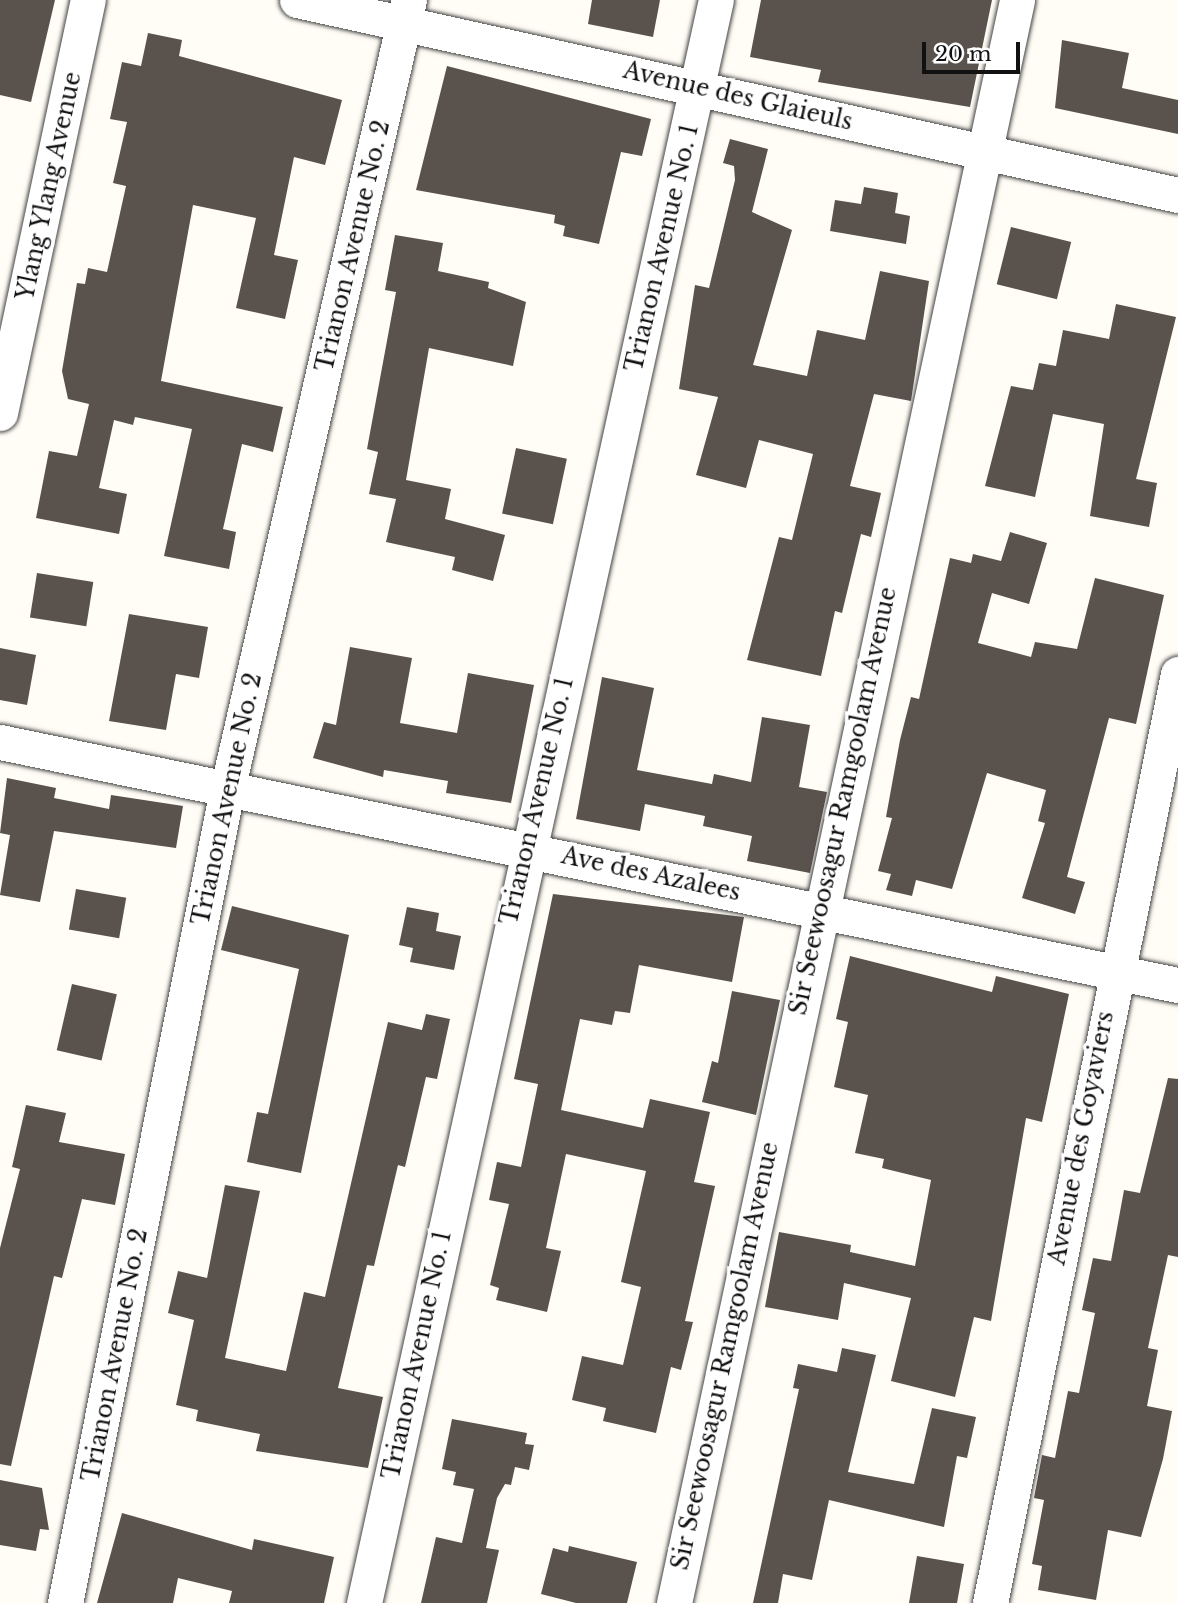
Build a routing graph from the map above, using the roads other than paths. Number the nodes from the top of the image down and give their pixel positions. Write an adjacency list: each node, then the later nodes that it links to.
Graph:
1 (88, 0): 9 (street, Ylang Ylang Avenue)
2 (297, 0): 5 (street, Avenue des Glaieuls)
3 (716, 0): 6 (street, Trianon Avenue No. 1)
4 (1017, 0): 7 (street, Sir Seewoosagur Ramgoolam Avenue)
5 (406, 13): 6 (street, Avenue des Glaieuls); 12 (street, Trianon Avenue No. 2)
6 (699, 85): 7 (street, Avenue des Glaieuls); 13 (street, Trianon Avenue No. 1)
7 (986, 152): 8 (street, Avenue des Glaieuls); 14 (street, Sir Seewoosagur Ramgoolam Avenue)
8 (1178, 195)
9 (0, 413)
10 (1178, 674): 15 (street, Avenue des Goyaviers)
11 (0, 742): 12 (street, Ave des Azalees)
12 (227, 790): 13 (street, Ave des Azalees); 17 (street, Trianon Avenue No. 2)
13 (526, 847): 14 (street, Ave des Azalees); 18 (street, Trianon Avenue No. 1)
14 (818, 910): 15 (street, Ave des Azalees); 19 (street, Sir Seewoosagur Ramgoolam Avenue)
15 (1114, 972): 16 (street, Ave des Azalees); 20 (street, Avenue des Goyaviers)
16 (1178, 985)
17 (65, 1603)
18 (364, 1603)
19 (674, 1603)
20 (990, 1603)

